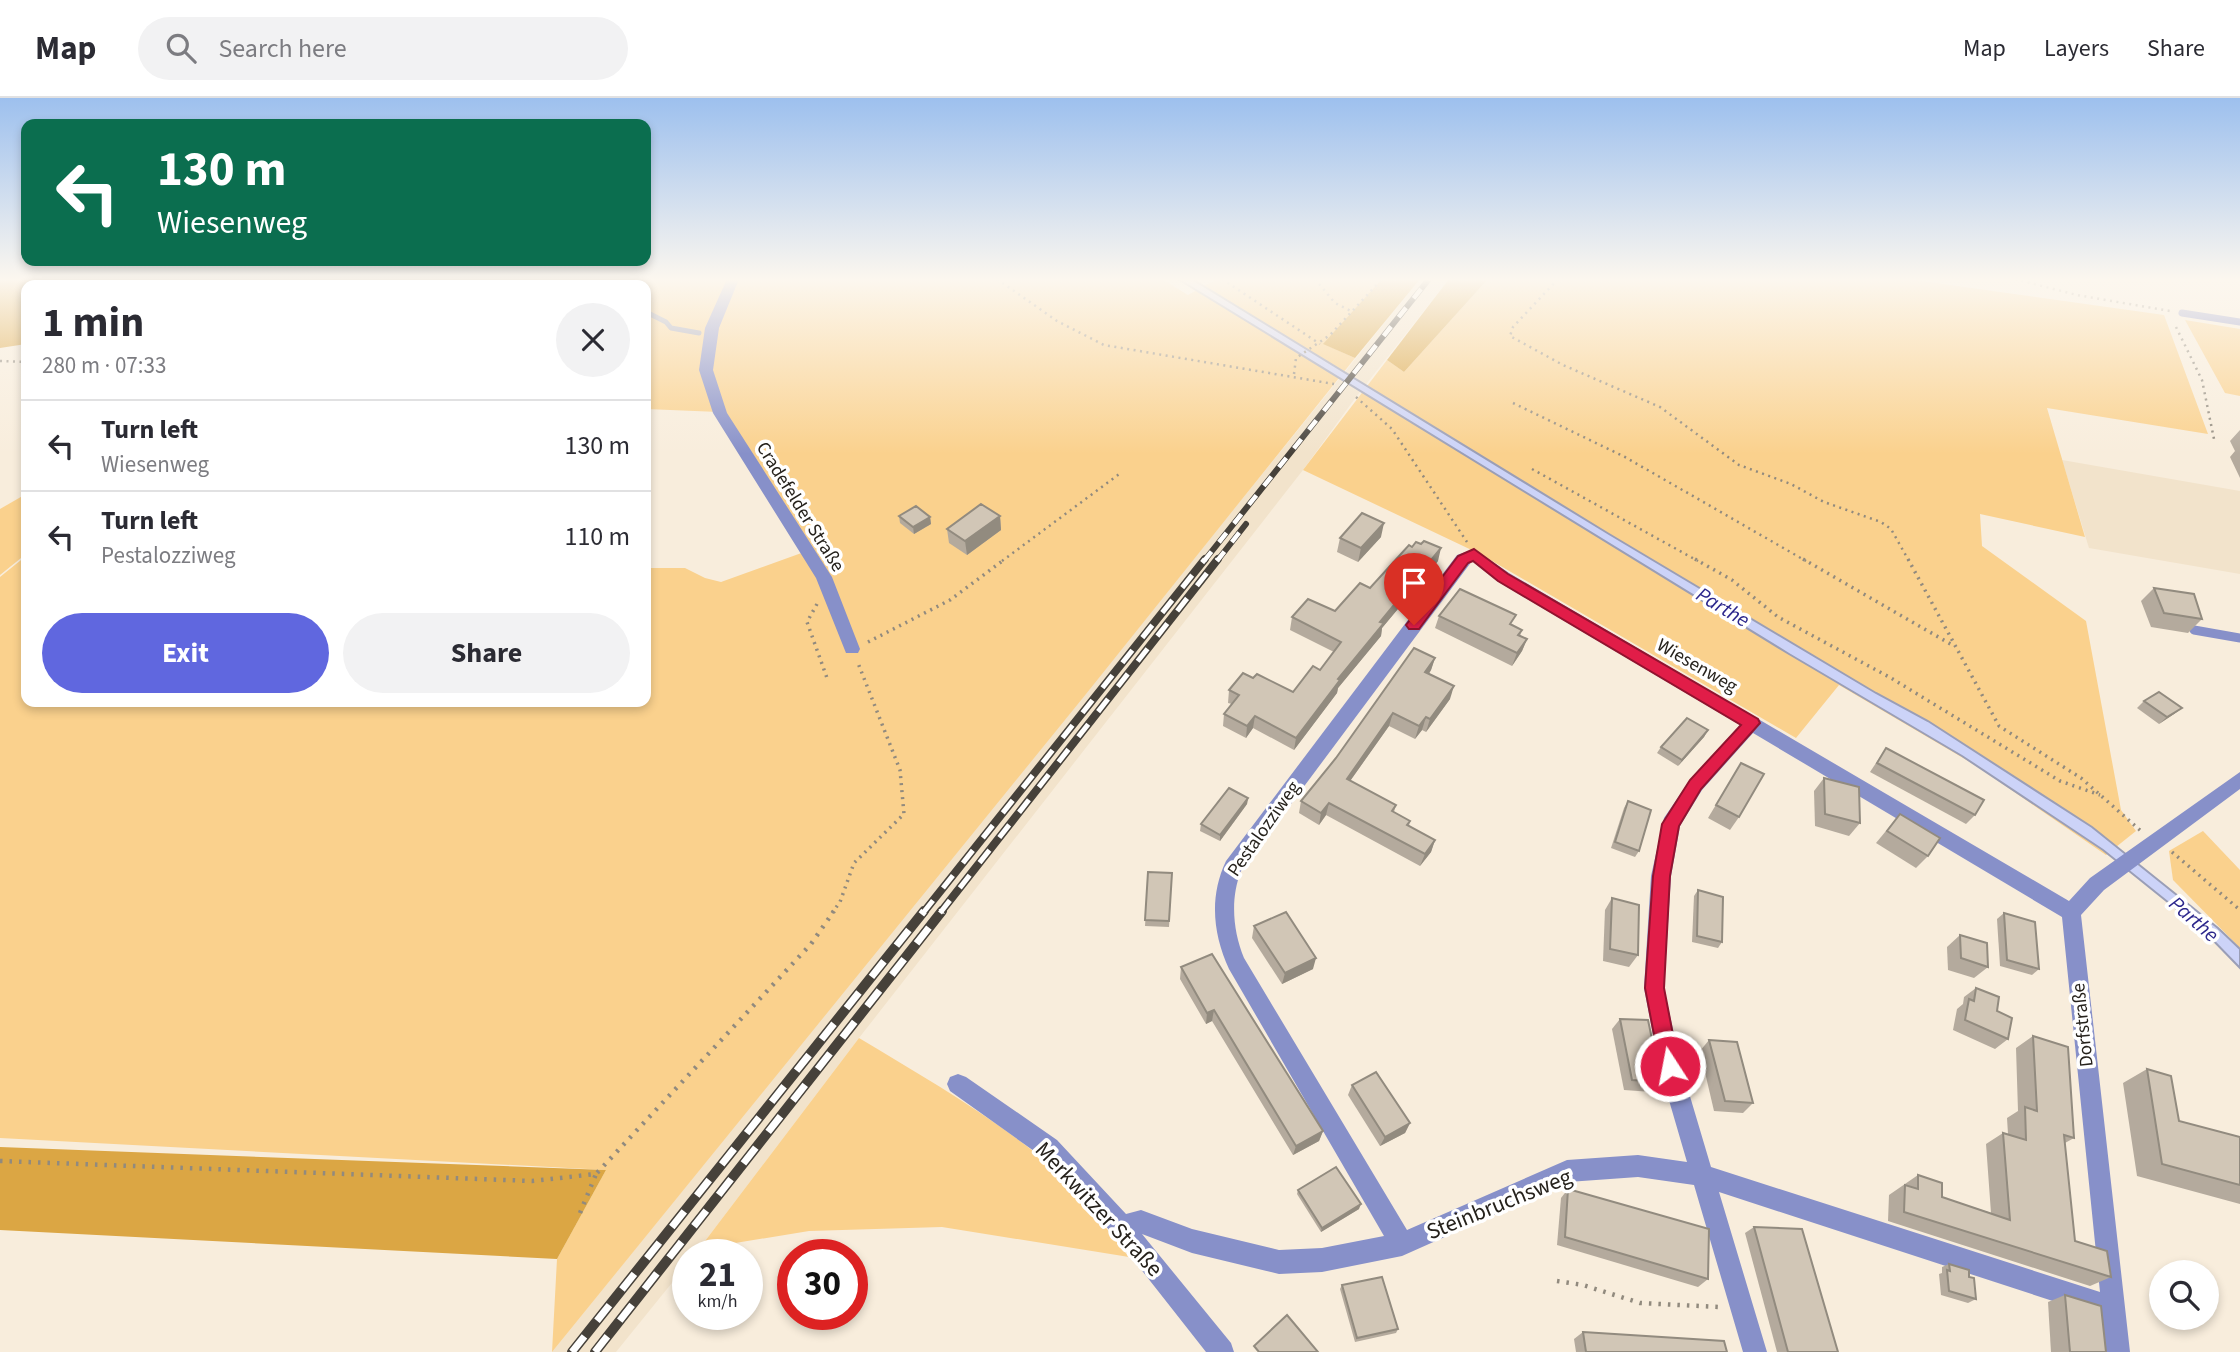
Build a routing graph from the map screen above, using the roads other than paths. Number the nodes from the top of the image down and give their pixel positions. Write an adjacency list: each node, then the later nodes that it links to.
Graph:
1 (711, 338): 5 (street, Cradefelder Straße)
2 (1474, 554): 6 (street, Wiesenweg); 12 (street, Pestalozziweg)
3 (2194, 629): 4 (lane)
4 (2240, 638)
5 (852, 649)
6 (1752, 723): 8 (street, Wiesenweg); 10 (street)
7 (2240, 779): 8 (street)
8 (2071, 912): 13 (street, Dorfstraße)
9 (958, 1084): 11 (street, Merkwitzer Straße)
10 (1701, 1175): 12 (street, Steinbruchsweg); 13 (street, Steinbruchsweg); 15 (street)
11 (1122, 1227): 12 (street, Steinbruchsweg); 14 (street, Merkwitzer Straße)
12 (1402, 1244)
13 (2115, 1309): 16 (street, Dorfstraße)
14 (1222, 1352)
15 (1755, 1352)
16 (2118, 1352)

